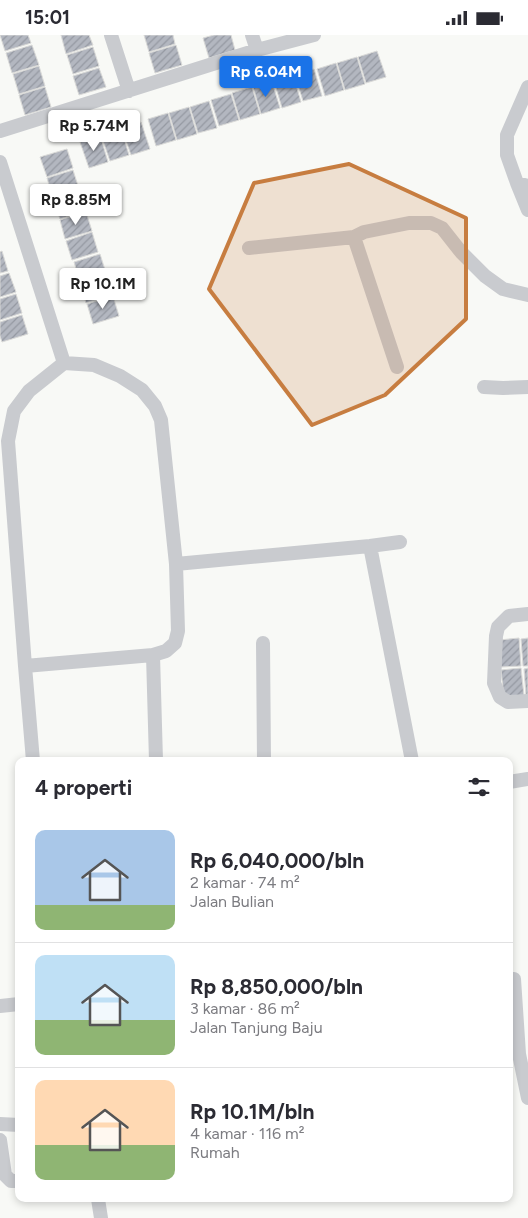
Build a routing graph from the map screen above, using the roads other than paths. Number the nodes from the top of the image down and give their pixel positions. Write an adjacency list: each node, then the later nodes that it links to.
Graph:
1 (111, 35): 6 (street)
2 (252, 35): 4 (street)
3 (314, 35): 4 (street)
4 (256, 50): 6 (street)
5 (528, 87): 9 (street)
6 (129, 91): 7 (street)
7 (0, 131)
8 (0, 162): 14 (street)
9 (522, 184): 10 (street)
10 (528, 210)
11 (354, 237): 12 (street); 13 (street); 15 (street)
12 (249, 249)
13 (528, 295)
14 (64, 363): 20 (street); 24 (street)
15 (396, 367)
16 (484, 387): 17 (street)
17 (528, 387)
18 (400, 542): 19 (street)
19 (370, 546): 20 (street); 29 (street)
20 (176, 564): 23 (street)
21 (528, 614): 25 (street)
22 (263, 643): 28 (street)
23 (153, 655): 24 (street); 27 (street)
24 (25, 666): 26 (street)
25 (528, 701)
26 (33, 757)
27 (156, 757)
28 (264, 757)
29 (411, 757)
30 (528, 779): 31 (street)
31 (513, 781)
32 (514, 979): 35 (street)
33 (15, 1005): 34 (street)
34 (0, 1007)
35 (524, 1054): 36 (street)
36 (528, 1098)
37 (0, 1124): 38 (street)
38 (15, 1125)
39 (0, 1140): 40 (street)
40 (15, 1180)
41 (98, 1202): 42 (street)
42 (101, 1218)

